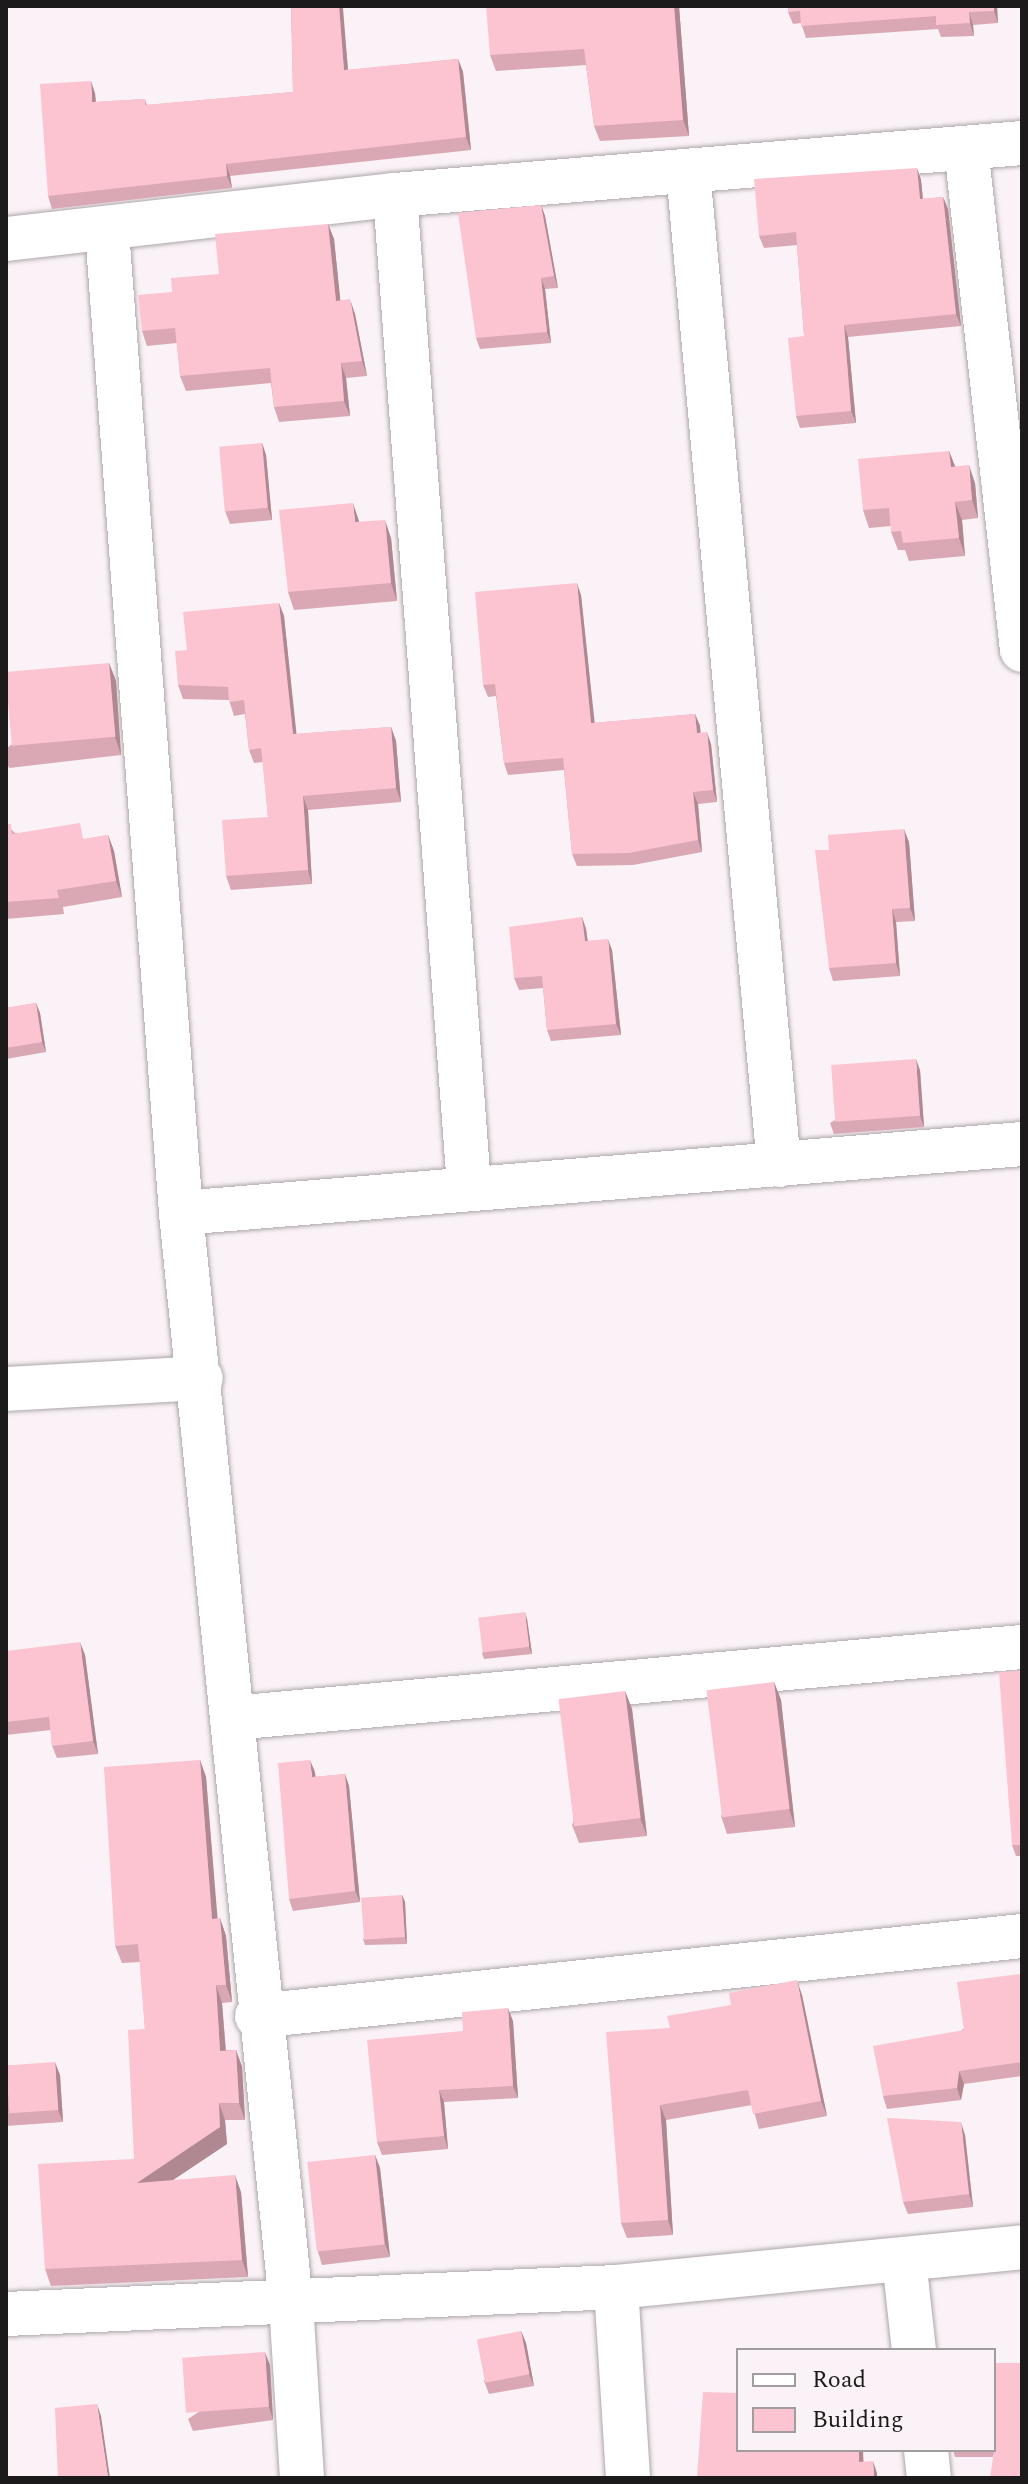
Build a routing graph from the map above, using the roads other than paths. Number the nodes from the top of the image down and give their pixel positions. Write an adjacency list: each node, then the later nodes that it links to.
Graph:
1 (1022, 143): 2 (street)
2 (966, 148): 3 (street); 7 (street)
3 (688, 171): 4 (street); 9 (street)
4 (395, 195): 5 (street); 10 (street)
5 (107, 231): 6 (street); 11 (street)
6 (6, 239)
7 (1022, 650)
8 (1022, 1144): 9 (street)
9 (779, 1165): 10 (street)
10 (469, 1187): 11 (street)
11 (181, 1213): 12 (street)
12 (201, 1378): 13 (street); 15 (street)
13 (6, 1389)
14 (1022, 1647): 15 (street)
15 (232, 1718): 17 (street)
16 (1022, 1936): 17 (street)
17 (257, 2016): 21 (street)
18 (1022, 2247): 19 (street)
19 (904, 2260): 20 (street); 23 (street)
20 (616, 2287): 21 (street); 26 (street)
21 (291, 2303): 22 (street); 25 (street)
22 (6, 2314)
23 (914, 2348)
24 (926, 2452): 27 (street)
25 (302, 2478)
26 (628, 2478)
27 (929, 2478)

